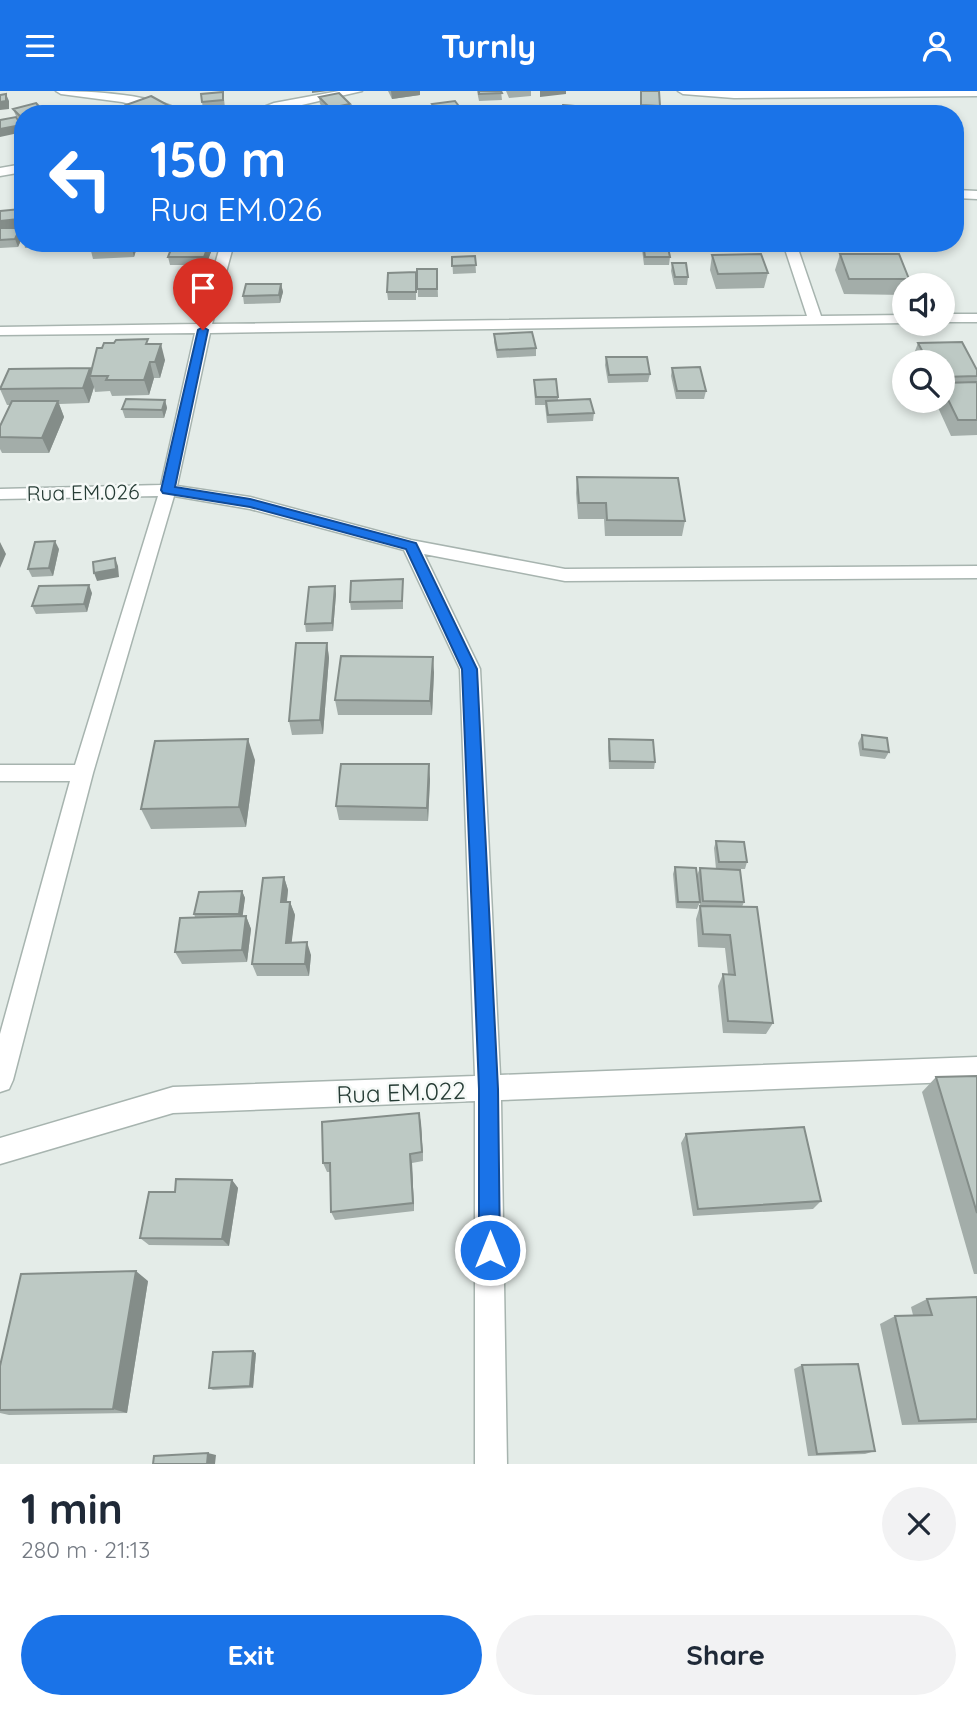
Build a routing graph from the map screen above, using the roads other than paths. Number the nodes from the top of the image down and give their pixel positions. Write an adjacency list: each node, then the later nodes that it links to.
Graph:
1 (61, 91): 7 (street)
2 (357, 91): 4 (street)
3 (683, 91): 5 (street)
4 (343, 92): 8 (street)
5 (931, 92): 6 (street)
6 (977, 93)
7 (156, 105)
8 (292, 105)
9 (225, 252): 15 (street)
10 (793, 252): 12 (street)
11 (977, 318): 14 (street)
12 (814, 319): 13 (street); 15 (street)
13 (892, 319)
14 (955, 319)
15 (203, 330): 16 (street); 17 (street)
16 (0, 331)
17 (168, 490): 18 (street, Rua EM.026); 19 (street, Rua EM.026); 22 (street)
18 (0, 494)
19 (411, 546): 20 (street, Rua EM.026); 25 (street)
20 (977, 572)
21 (0, 773): 22 (street)
22 (83, 773): 24 (street)
23 (977, 1069): 25 (street, Rua EM.022)
24 (0, 1080)
25 (488, 1089): 26 (street, Rua EM.022); 27 (street)
26 (0, 1151)
27 (491, 1464)

